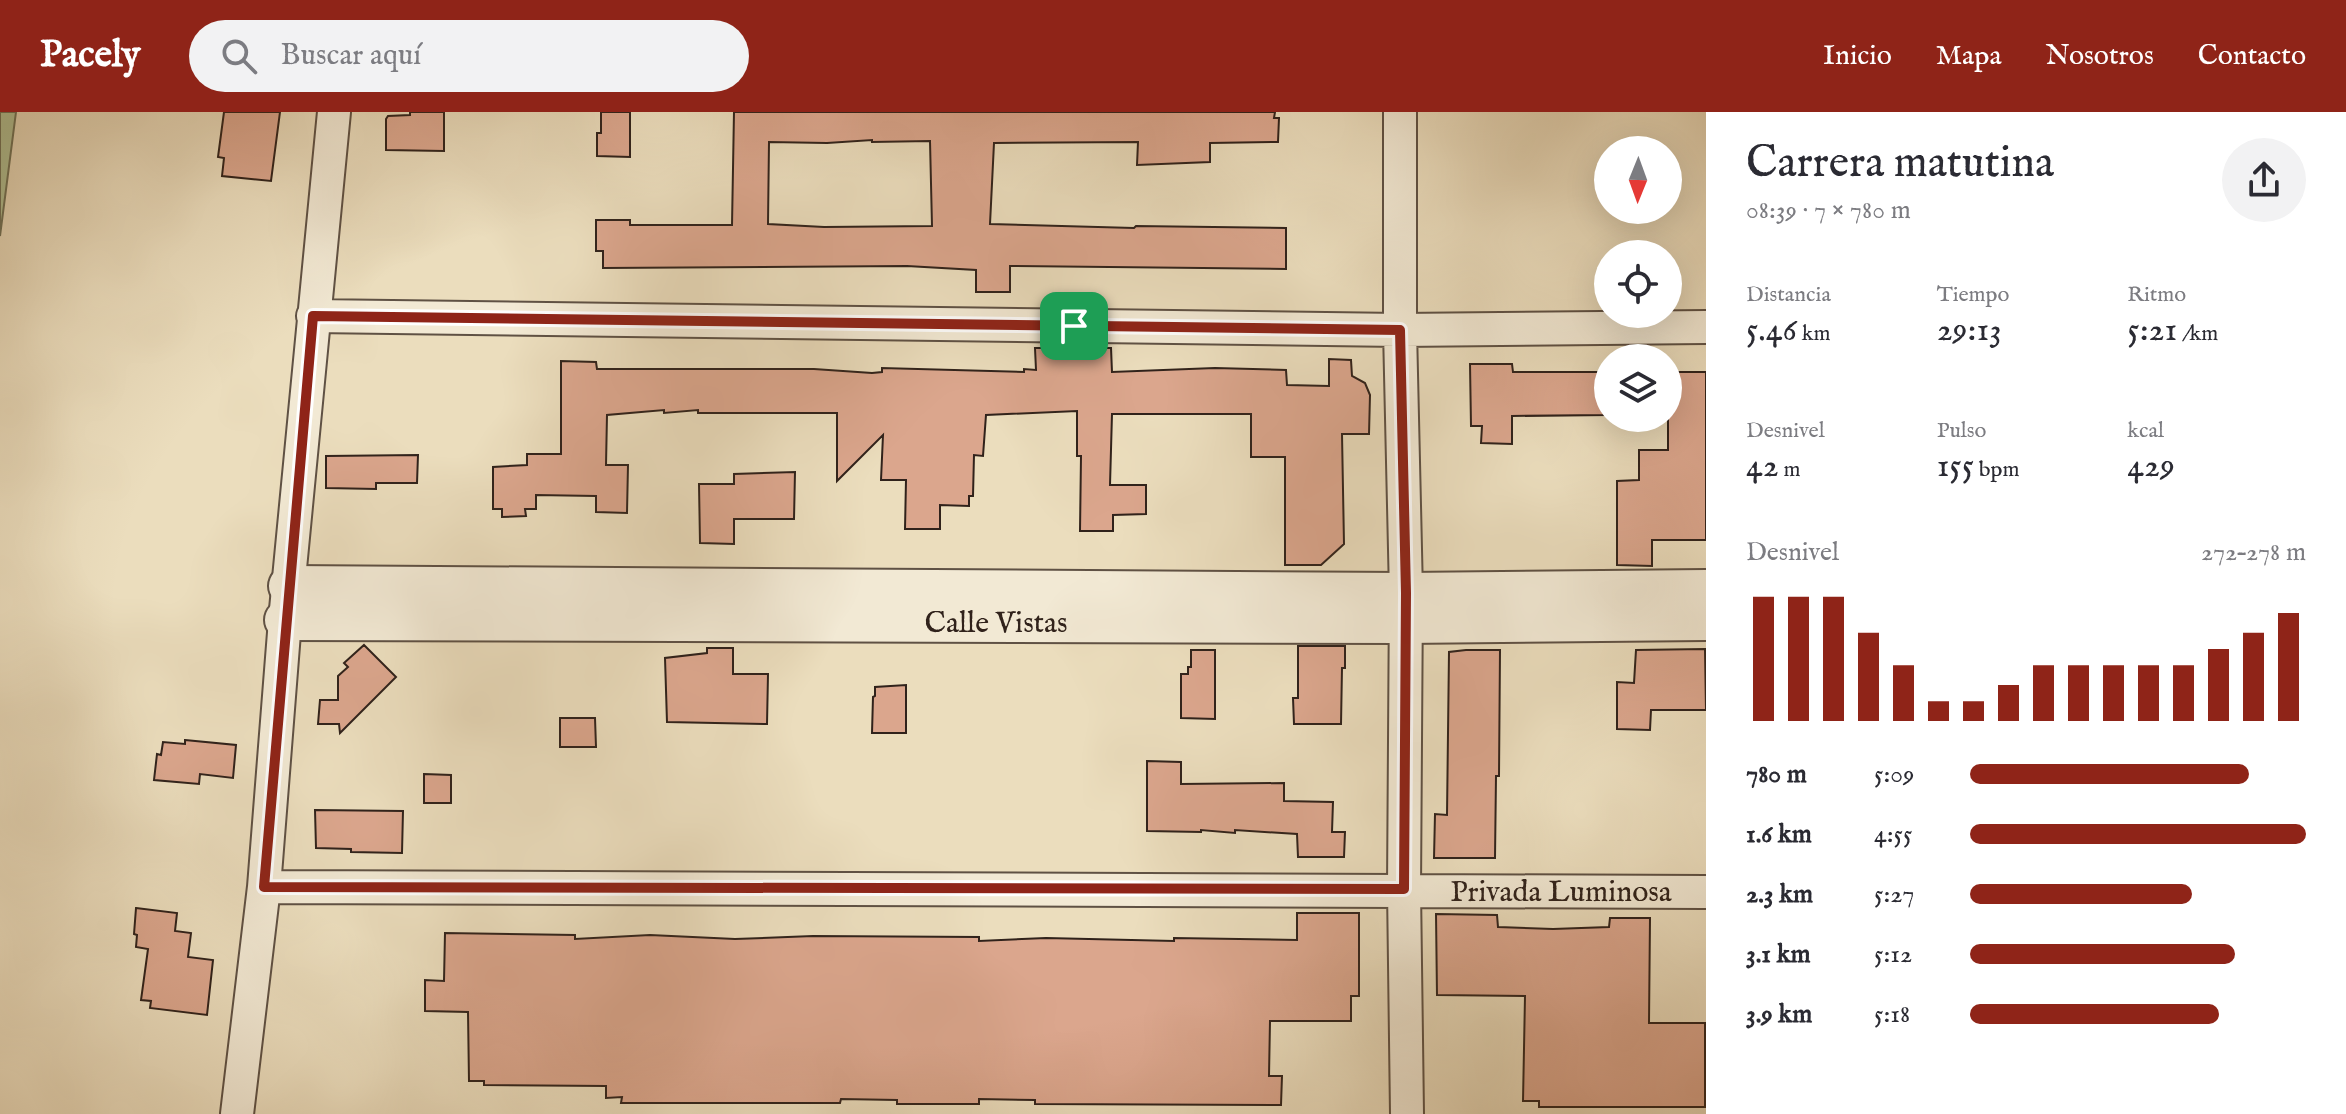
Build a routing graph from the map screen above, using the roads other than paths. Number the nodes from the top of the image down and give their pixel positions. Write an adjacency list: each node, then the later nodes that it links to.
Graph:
1 (334, 112): 3 (street)
2 (1400, 112): 5 (street)
3 (313, 316): 5 (street); 7 (street)
4 (1706, 327): 5 (street)
5 (1400, 330): 8 (street)
6 (1706, 590): 8 (street, Calle Vistas)
7 (287, 603): 8 (street, Calle Vistas); 10 (street)
8 (1405, 608): 9 (street, Calle Vistas); 11 (street)
9 (1706, 620)
10 (264, 887): 11 (street, Privada Luminosa); 13 (street)
11 (1404, 889): 12 (street, Privada Luminosa); 14 (street)
12 (1706, 892)
13 (237, 1114)
14 (1407, 1114)

